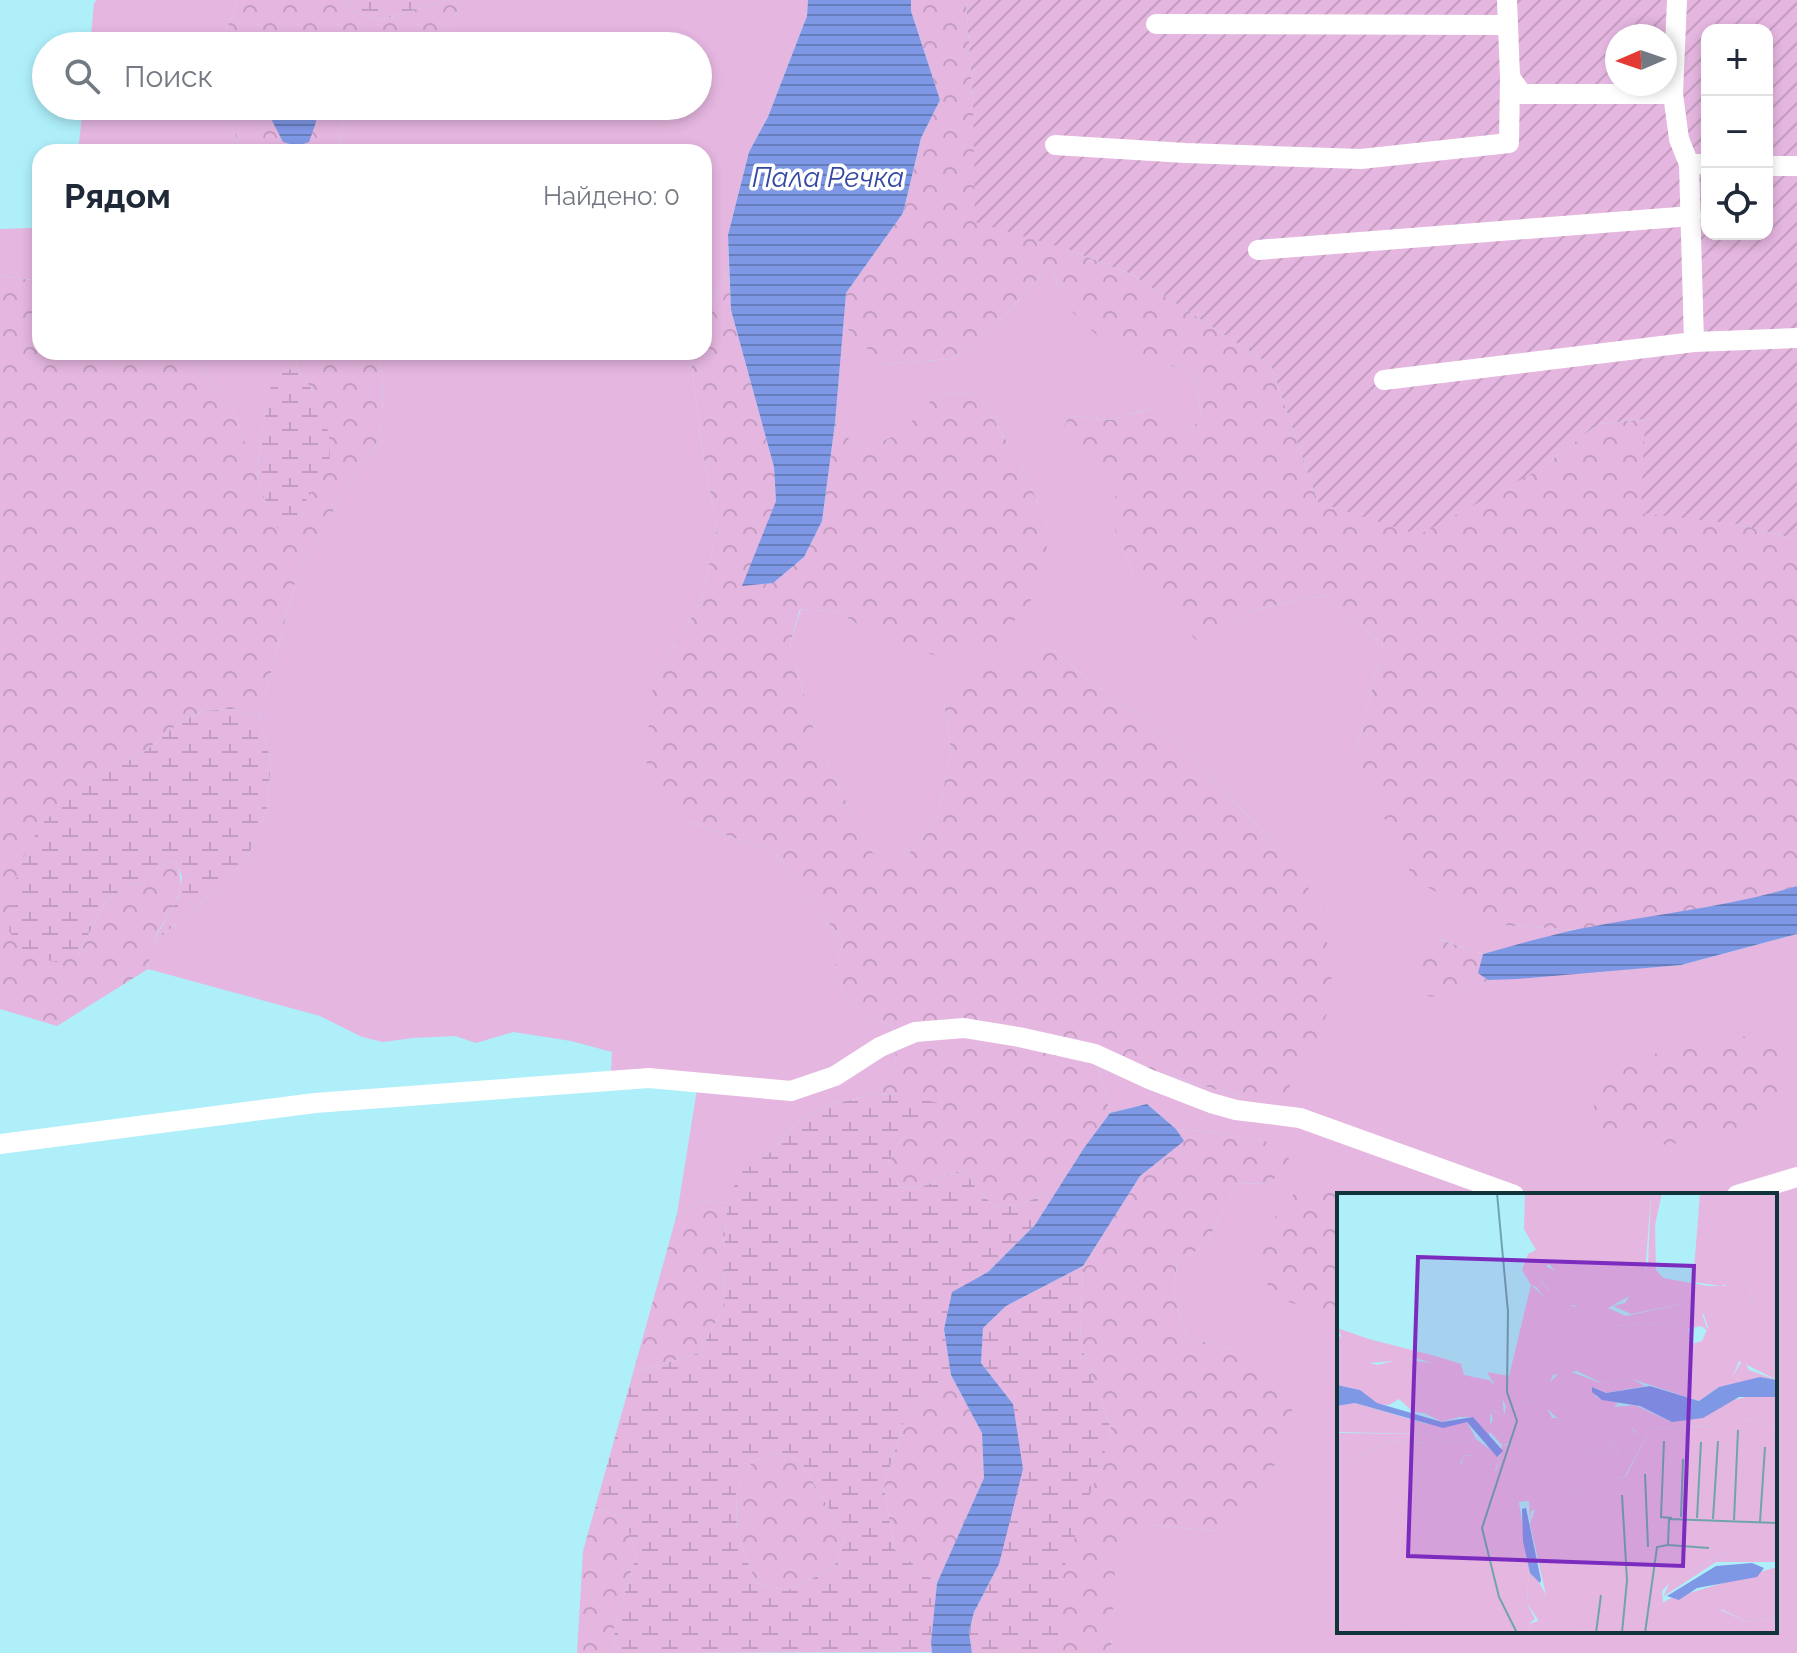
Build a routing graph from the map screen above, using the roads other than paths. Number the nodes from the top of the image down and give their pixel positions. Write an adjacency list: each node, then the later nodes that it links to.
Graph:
1 (1507, 0): 5 (street)
2 (1677, 0): 4 (street)
3 (1156, 24): 5 (street)
4 (1676, 24)
5 (1508, 25): 6 (street)
6 (1510, 77): 7 (street); 9 (street)
7 (1605, 94)
8 (1673, 96): 10 (street)
9 (1055, 145)
10 (1698, 164): 13 (street)
11 (1773, 166): 12 (street)
12 (1797, 166)
13 (1691, 216): 14 (street); 16 (street)
14 (1258, 250)
15 (1797, 338): 16 (street)
16 (1694, 342): 17 (street)
17 (1384, 380)
18 (0, 1144): 20 (street)
19 (1797, 1177): 21 (street)
20 (1508, 1193)
21 (1744, 1193)

